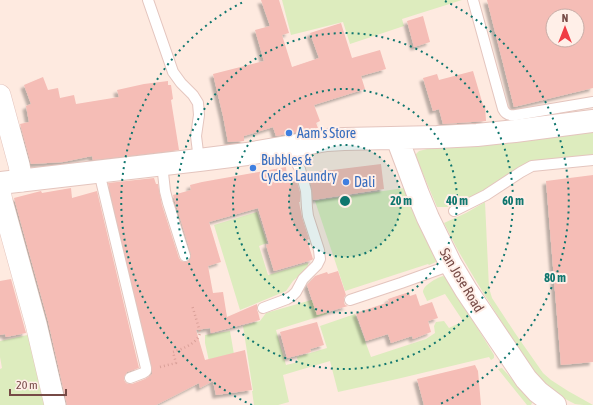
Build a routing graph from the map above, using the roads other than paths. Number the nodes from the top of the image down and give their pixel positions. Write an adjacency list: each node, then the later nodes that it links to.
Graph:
1 (148, 0): 8 (lane)
2 (473, 0): 4 (lane)
3 (0, 95): 12 (street)
4 (593, 102)
5 (593, 121): 6 (street)
6 (397, 138): 7 (street); 17 (street, San Jose Road)
7 (286, 147): 8 (street); 19 (lane)
8 (199, 160): 10 (street)
9 (593, 160): 15 (lane)
10 (162, 164): 11 (street); 16 (lane)
11 (99, 172): 12 (street); 20 (lane)
12 (22, 181): 13 (street)
13 (0, 183)
14 (0, 191): 22 (street)
15 (454, 211)
16 (185, 256)
17 (451, 265): 18 (lane); 21 (street, San Jose Road)
18 (350, 300)
19 (263, 308)
20 (130, 378)
21 (550, 404)
22 (55, 405)

